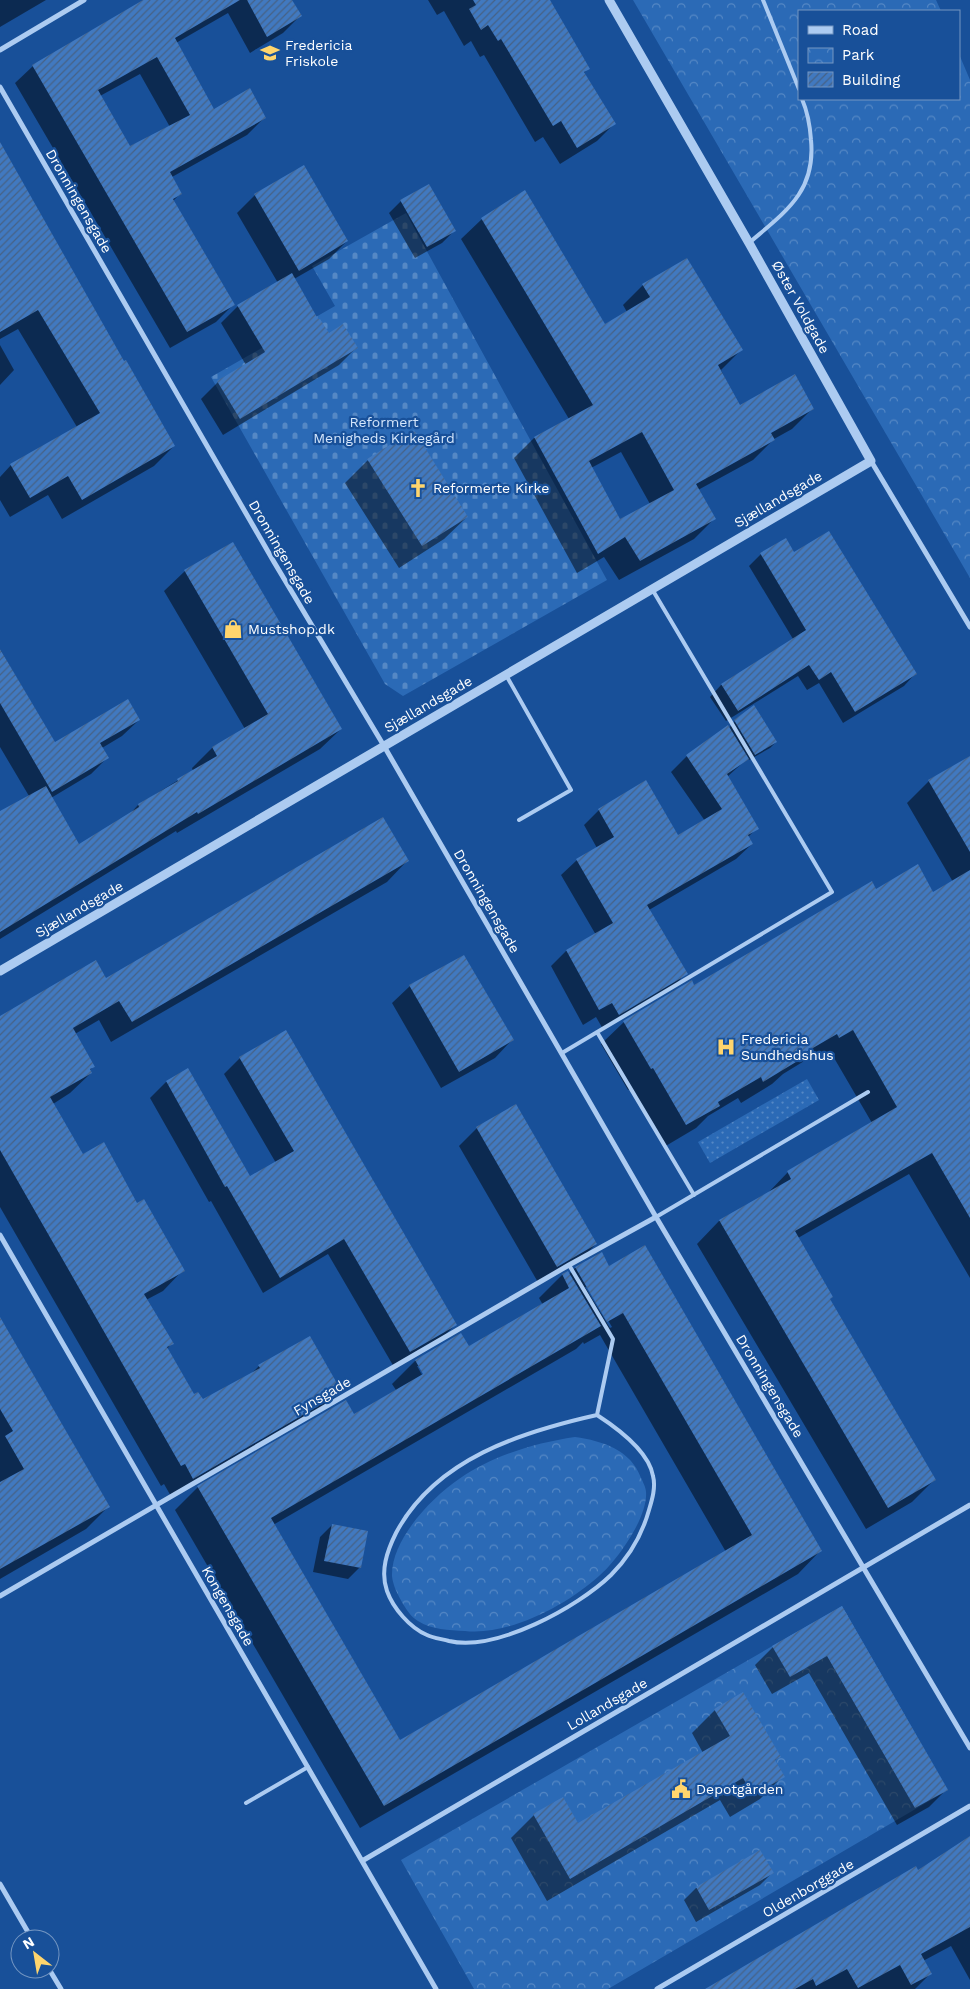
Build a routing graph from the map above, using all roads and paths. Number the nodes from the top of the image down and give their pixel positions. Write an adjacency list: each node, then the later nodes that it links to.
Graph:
1 (84, 0): 4 (street)
2 (609, 0): 8 (street, Øster Voldgade)
3 (763, 0): 6 (lane)
4 (0, 50)
5 (0, 87): 13 (street, Dronningensgade)
6 (798, 88)
7 (802, 100): 8 (lane)
8 (749, 243): 9 (street, Øster Voldgade)
9 (871, 461): 10 (street, Sjællandsgade); 11 (street, Øster Voldgade)
10 (652, 589): 12 (street, Sjællandsgade); 16 (lane)
11 (970, 627)
12 (506, 674): 13 (street, Sjællandsgade); 14 (lane)
13 (384, 746): 15 (street, Sjællandsgade); 17 (street, Dronningensgade)
14 (519, 820)
15 (0, 971)
16 (597, 1032): 17 (lane); 19 (lane)
17 (562, 1053): 20 (street, Dronningensgade)
18 (868, 1092): 19 (lane)
19 (694, 1195): 20 (lane)
20 (656, 1217): 22 (street, Fynsgade); 26 (street, Dronningensgade)
21 (0, 1235): 25 (street, Kongensgade)
22 (569, 1266): 23 (lane); 25 (street, Fynsgade)
23 (598, 1416): 23 (lane)
24 (970, 1505): 26 (street)
25 (156, 1506): 27 (street, Fynsgade); 29 (street, Kongensgade)
26 (864, 1568): 28 (street, Dronningensgade); 32 (street, Lollandsgade)
27 (0, 1596)
28 (970, 1748)
29 (308, 1767): 30 (lane); 32 (street, Kongensgade)
30 (246, 1803)
31 (970, 1806): 36 (street, Oldenborggade)
32 (362, 1861): 35 (street, Kongensgade)
33 (0, 1884): 34 (street)
34 (26, 1929)
35 (436, 1989)
36 (657, 1989)

